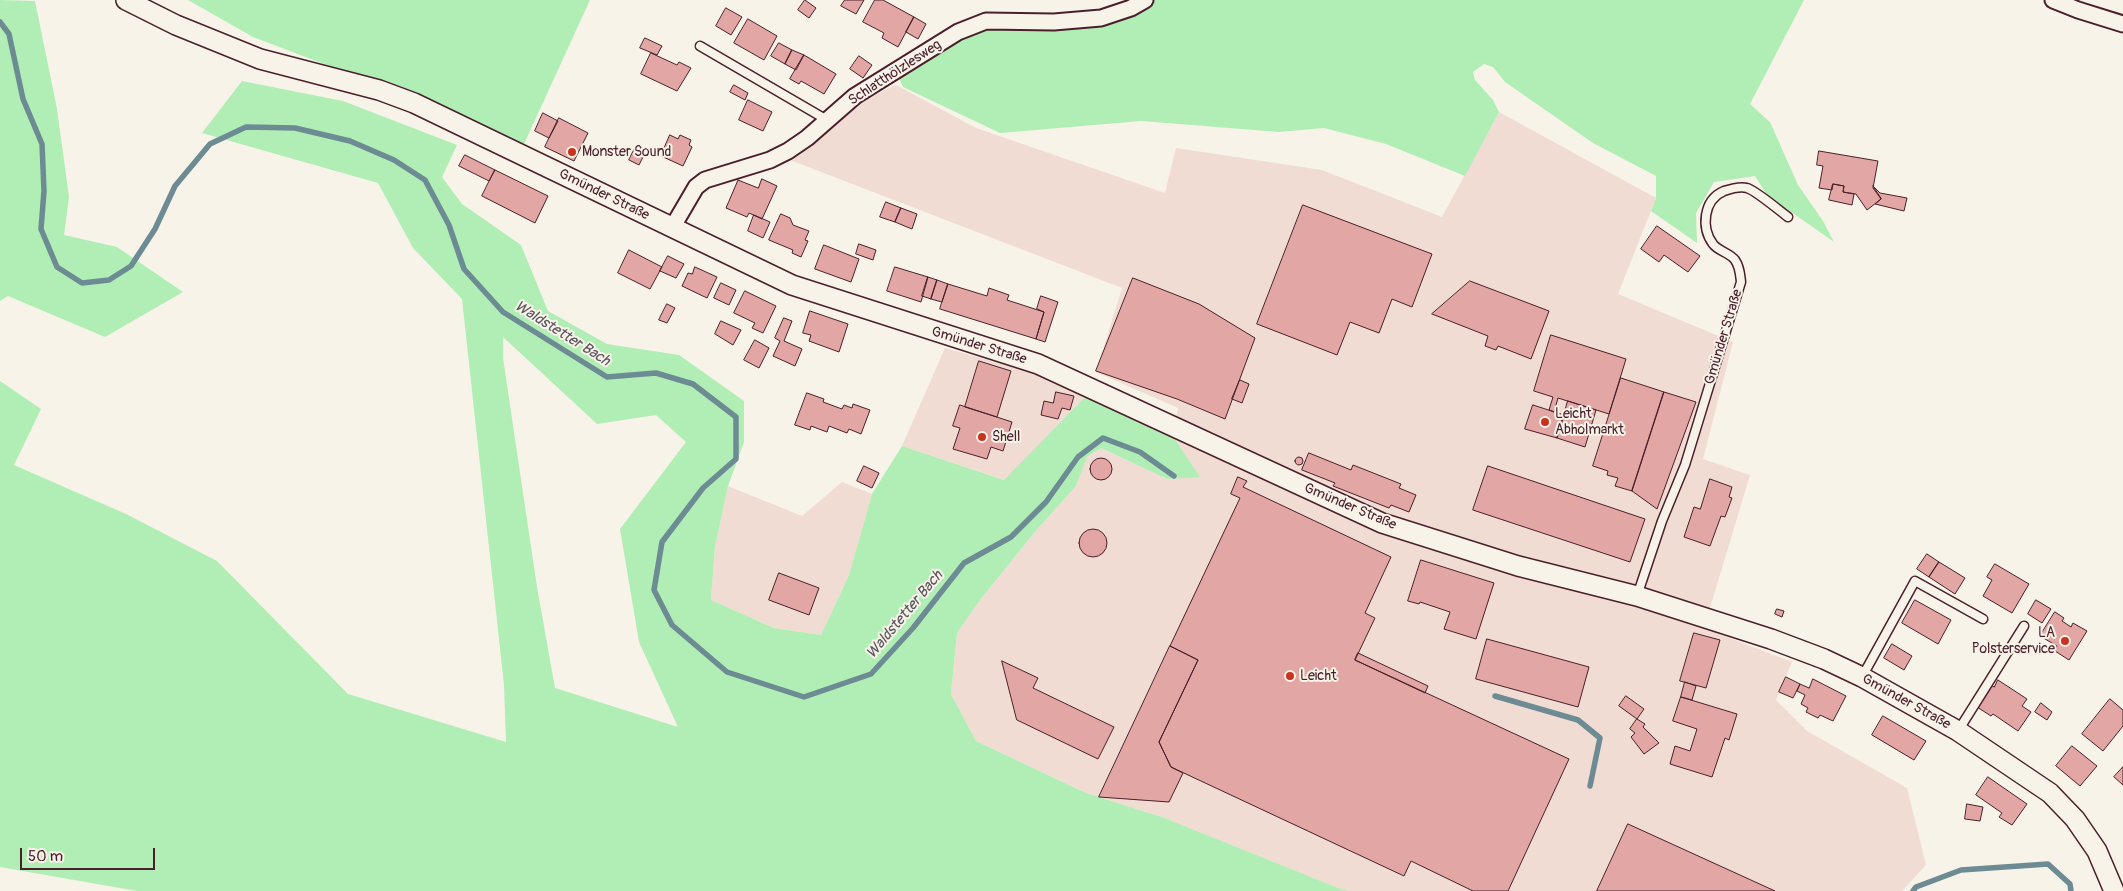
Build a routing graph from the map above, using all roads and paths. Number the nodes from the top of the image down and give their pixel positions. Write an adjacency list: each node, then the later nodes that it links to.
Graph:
1 (126, 0): 8 (street, Gmünder Straße)
2 (1145, 0): 6 (street, Schlatthölzlesweg)
3 (2053, 0): 4 (street)
4 (2123, 24)
5 (700, 46): 6 (lane)
6 (828, 120): 8 (street, Schlatthölzlesweg)
7 (1788, 217): 9 (lane, Gmünder Straße)
8 (672, 228): 9 (street, Gmünder Straße)
9 (1637, 596): 12 (street, Gmünder Straße)
10 (1983, 619): 12 (lane)
11 (2024, 626): 13 (lane)
12 (1862, 677): 13 (street, Gmünder Straße)
13 (1958, 731): 14 (street, Gmünder Straße)
14 (2114, 891)

